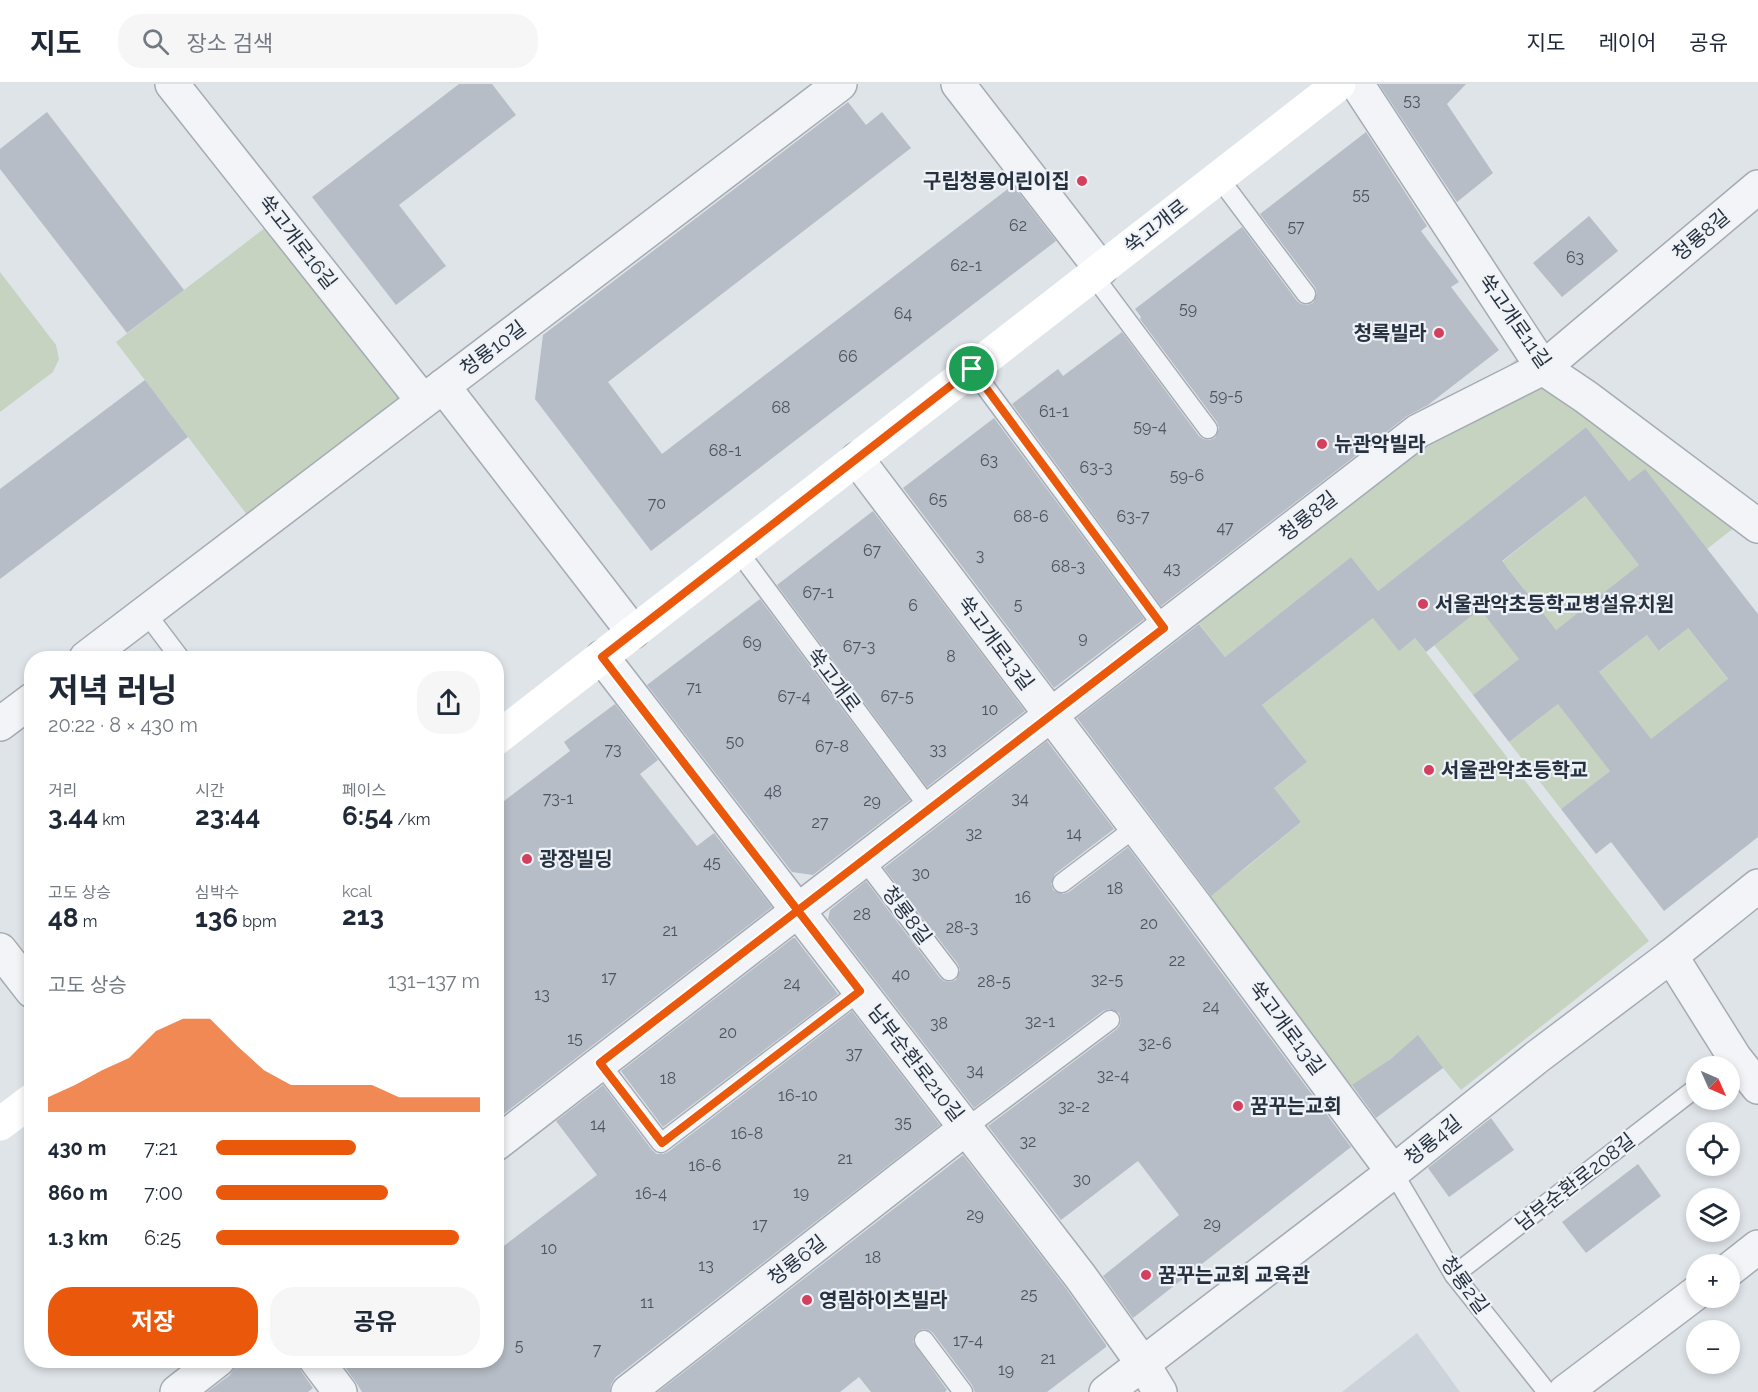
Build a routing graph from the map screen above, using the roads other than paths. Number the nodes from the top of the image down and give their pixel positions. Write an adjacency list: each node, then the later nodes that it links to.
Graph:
1 (172, 84): 12 (street, 쑥고개로16길)
2 (840, 84): 12 (street, 청룡10길)
3 (958, 84): 8 (street)
4 (1339, 84): 6 (main road, 쑥고개로)
5 (1357, 84): 10 (street, 쑥고개로11길)
6 (1219, 178): 8 (main road, 쑥고개로); 9 (lane)
7 (1758, 187): 10 (street, 청룡8길)
8 (1097, 272): 11 (main road, 쑥고개로); 13 (lane)
9 (1306, 294)
10 (1543, 368): 15 (street, 쑥고개로11길); 18 (street, 청룡8길)
11 (972, 369): 14 (main road, 쑥고개로); 18 (lane)
12 (433, 393): 17 (street, 청룡10길); 19 (street, 쑥고개로16길)
13 (1208, 429)
14 (856, 459): 16 (main road, 쑥고개로); 24 (street, 쑥고개로13길)
15 (1758, 526)
16 (738, 551): 19 (main road, 쑥고개로); 27 (lane, 쑥고개로)
17 (146, 613): 20 (street, 청룡10길); 21 (lane)
18 (1164, 628): 24 (street, 청룡8길)
19 (633, 632): 22 (main road, 쑥고개로)
20 (95, 651)
21 (175, 651)
22 (602, 657): 26 (main road, 쑥고개로); 32 (street, 남부순환로210길)
23 (24, 706): 25 (street)
24 (1051, 715): 27 (street, 청룡8길); 28 (street, 쑥고개로13길)
25 (0, 724)
26 (504, 733)
27 (930, 809): 29 (street, 청룡8길)
28 (1136, 827): 30 (lane); 48 (street, 쑥고개로13길)
29 (864, 860): 32 (street, 청룡8길); 35 (lane, 청룡8길)
30 (1062, 883)
31 (1758, 886): 34 (street, 청룡4길)
32 (798, 911): 37 (street, 남부순환로210길); 40 (street, 청룡8길)
33 (0, 950): 36 (street)
34 (1671, 956): 39 (street); 48 (street, 청룡4길)
35 (949, 971)
36 (24, 981)
37 (860, 991): 40 (lane); 46 (street, 남부순환로210길)
38 (1110, 1020): 46 (lane, 남부순환로210길)
39 (1727, 1056)
40 (600, 1063): 47 (street, 청룡8길)
41 (1740, 1071): 42 (street)
42 (1758, 1087)
43 (1686, 1096): 51 (lane, 남부순환로208길)
44 (24, 1106): 45 (main road)
45 (0, 1124)
46 (966, 1128): 54 (street, 남부순환로210길); 59 (street, 청룡6길)
47 (504, 1138)
48 (1393, 1172): 51 (lane, 청룡2길); 54 (street, 청룡4길)
49 (1758, 1247): 50 (street)
50 (1740, 1261)
51 (1454, 1275): 63 (lane, 청룡2길)
52 (1686, 1301): 64 (street)
53 (924, 1340): 60 (lane)
54 (1143, 1364): 61 (street, 청룡4길); 62 (street, 남부순환로210길)
55 (208, 1368): 57 (street)
56 (322, 1368): 58 (street)
57 (177, 1392)
58 (340, 1392)
59 (628, 1392)
60 (963, 1392)
61 (1106, 1392)
62 (1160, 1392)
63 (1547, 1392)
64 (1565, 1392)

